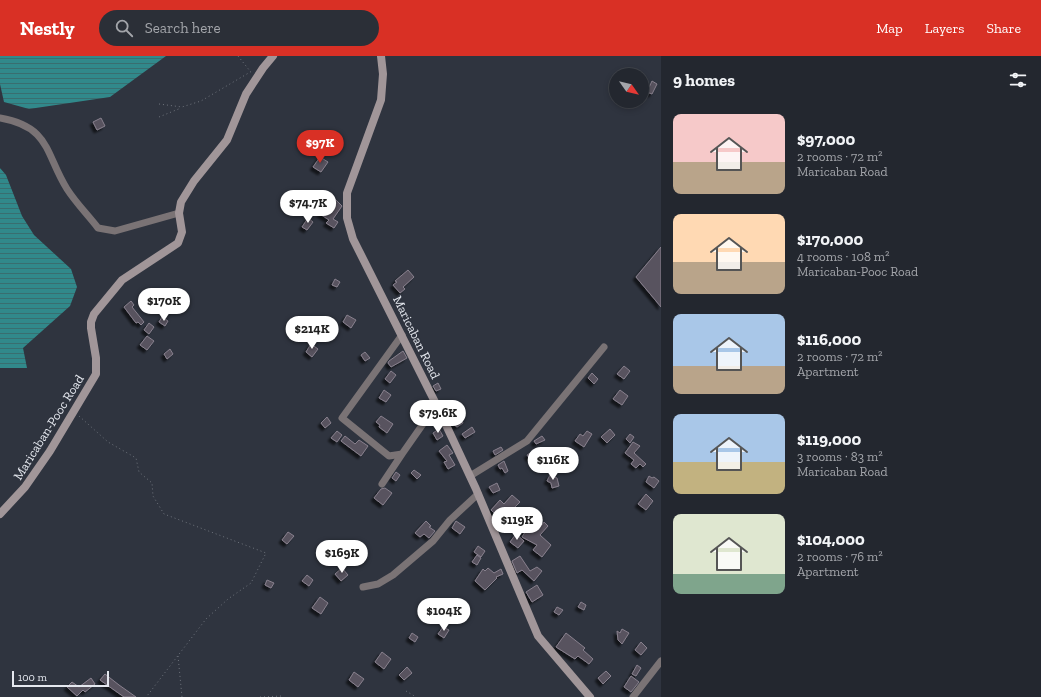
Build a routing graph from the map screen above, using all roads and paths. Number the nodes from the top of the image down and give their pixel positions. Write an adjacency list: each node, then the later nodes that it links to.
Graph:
1 (238, 56): 5 (path)
2 (273, 56): 4 (street, Maricaban-Pooc Road)
3 (381, 56): 11 (street, Maricaban Road)
4 (263, 68): 5 (path); 10 (street, Maricaban-Pooc Road)
5 (250, 71): 7 (path)
6 (159, 104): 7 (path)
7 (182, 107): 8 (path)
8 (159, 117)
9 (0, 118): 10 (street)
10 (179, 213): 14 (street, Maricaban-Pooc Road)
11 (402, 335): 13 (street, Maricaban Road); 15 (street)
12 (604, 347): 16 (street)
13 (437, 404): 15 (street); 16 (street, Maricaban Road)
14 (74, 412): 19 (street, Maricaban-Pooc Road); 21 (path)
15 (402, 454): 17 (street)
16 (470, 476): 18 (street, Maricaban Road)
17 (382, 484)
18 (478, 494): 20 (street); 29 (street, Maricaban Road)
19 (0, 514)
20 (363, 587)
21 (178, 655): 24 (path); 26 (path)
22 (661, 661): 30 (street)
23 (406, 691): 28 (path)
24 (147, 696)
25 (282, 696): 27 (path)
26 (182, 697)
27 (260, 697)
28 (416, 697)
29 (590, 697)
30 (633, 697)

